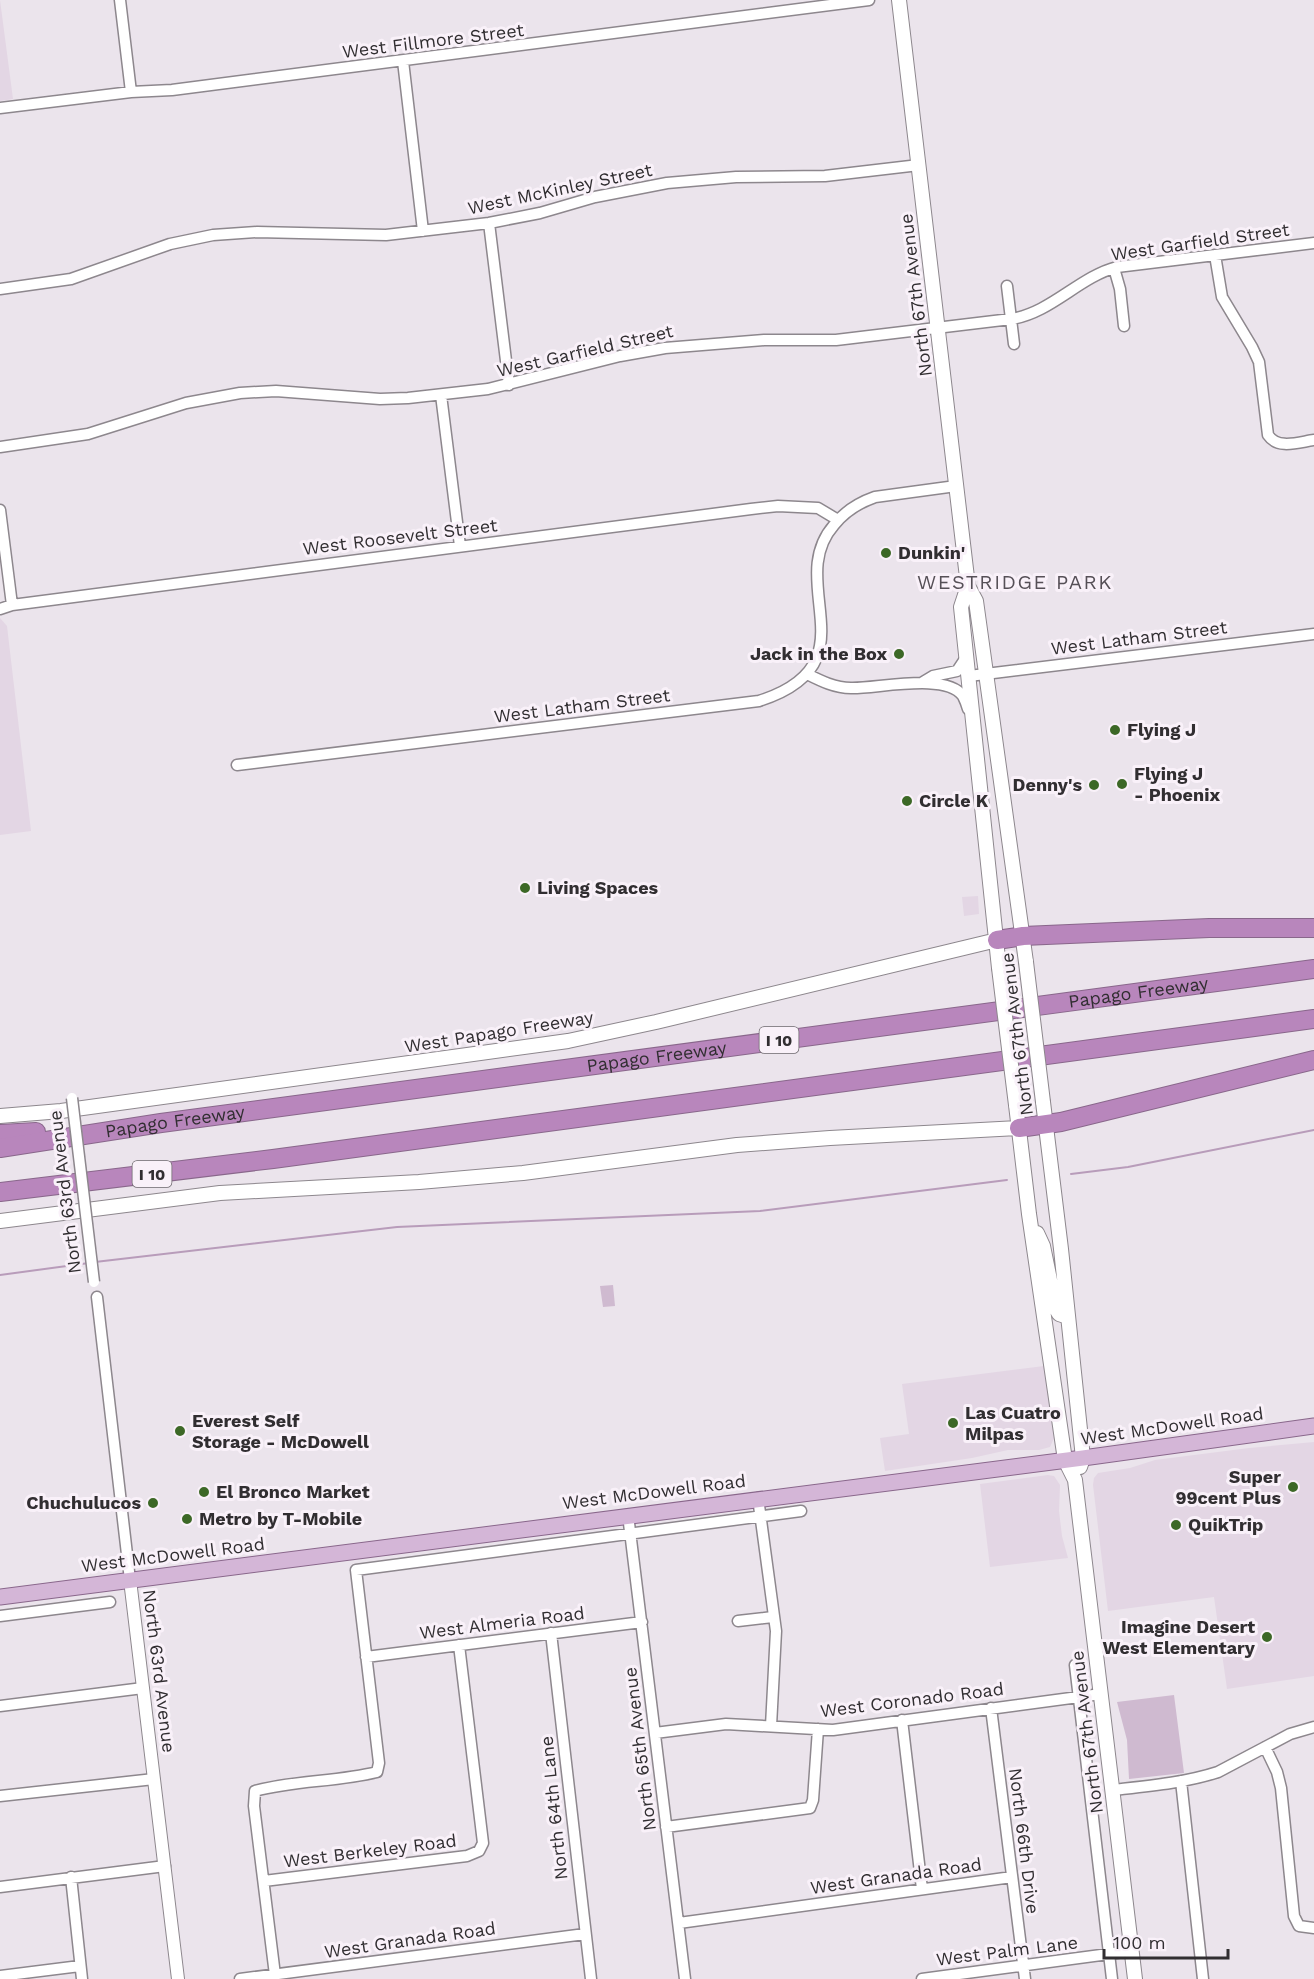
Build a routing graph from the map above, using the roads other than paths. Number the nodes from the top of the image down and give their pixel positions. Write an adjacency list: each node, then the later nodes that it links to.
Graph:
1 (120, 0): 7 (street)
2 (767, 0): 5 (street)
3 (869, 0): 5 (street, West Fillmore Street)
4 (899, 0): 9 (main road, North 67th Avenue)
5 (769, 12): 6 (street, West Fillmore Street)
6 (403, 61): 7 (street, West Fillmore Street); 11 (street)
7 (130, 92): 8 (street, West Fillmore Street)
8 (0, 108)
9 (919, 165): 10 (street, West McKinley Street); 19 (main road, North 67th Avenue)
10 (489, 223): 11 (street, West McKinley Street); 21 (street)
11 (423, 231): 16 (street, West McKinley Street)
12 (1314, 243): 13 (street, West Garfield Street)
13 (1215, 255): 14 (street, West Garfield Street); 23 (street)
14 (1114, 268): 17 (street, West Garfield Street); 18 (street)
15 (1007, 286): 17 (street)
16 (0, 289)
17 (1011, 319): 19 (street, West Garfield Street); 20 (street)
18 (1124, 326)
19 (938, 328): 21 (street, West Garfield Street); 25 (main road, North 67th Avenue)
20 (1014, 344)
21 (508, 385): 22 (street, West Garfield Street)
22 (441, 395): 24 (street, West Garfield Street); 28 (street)
23 (1314, 440)
24 (0, 447)
25 (956, 486): 27 (street); 29 (main road, North 67th Avenue)
26 (0, 510): 30 (street)
27 (835, 523): 28 (street, West Roosevelt Street); 34 (street)
28 (460, 546): 30 (street, West Roosevelt Street)
29 (968, 586): 33 (main road, North 67th Avenue); 35 (main road, North 67th Avenue)
30 (12, 604): 31 (street, West Roosevelt Street)
31 (0, 609)
32 (1314, 634): 35 (street, West Latham Street)
33 (967, 656): 36 (main road, North 67th Avenue); 37 (street)
34 (807, 674): 37 (street); 39 (street, West Latham Street)
35 (986, 674): 36 (street, West Latham Street); 41 (main road, North 67th Avenue)
36 (969, 676): 38 (main road, North 67th Avenue)
37 (923, 682): 38 (street)
38 (975, 732): 42 (main road, North 67th Avenue)
39 (237, 765)
40 (1314, 928): 41 (highway)
41 (1023, 936): 42 (highway); 49 (main road, North 67th Avenue, bridge)
42 (997, 939): 47 (main road, West Papago Freeway); 50 (main road, North 67th Avenue, bridge)
43 (1314, 969): 48 (highway, Papago Freeway / I 10)
44 (1314, 1019): 53 (highway, I 10)
45 (1314, 1060): 49 (highway)
46 (72, 1098): 56 (street, North 63rd Avenue, bridge)
47 (0, 1116)
48 (161, 1124): 51 (highway); 52 (highway, Papago Freeway / I 10)
49 (1046, 1125): 50 (highway); 58 (main road, North 67th Avenue)
50 (1011, 1129): 54 (main road, North 67th Avenue); 55 (main road)
51 (0, 1134)
52 (0, 1148)
53 (0, 1192)
54 (1029, 1214): 58 (main road); 61 (main road, North 67th Avenue)
55 (0, 1221)
56 (94, 1282)
57 (97, 1297): 68 (street, North 63rd Avenue)
58 (1068, 1317): 60 (main road, North 67th Avenue)
59 (1314, 1426): 60 (main road, West McDowell Road)
60 (1083, 1458): 61 (main road, West McDowell Road); 62 (main road, North 67th Avenue)
61 (1065, 1460): 62 (main road, North 67th Avenue); 63 (main road, West McDowell Road)
62 (1075, 1480): 80 (main road, North 67th Avenue)
63 (758, 1498): 65 (main road, West McDowell Road); 66 (street)
64 (801, 1511): 66 (street, West McDowell Road)
65 (628, 1515): 67 (street, North 65th Avenue); 68 (main road, West McDowell Road)
66 (760, 1517): 67 (street, West McDowell Road); 72 (street)
67 (631, 1534): 74 (street, North 65th Avenue); 77 (street, West McDowell Road)
68 (130, 1580): 69 (main road, West McDowell Road); 79 (street, North 63rd Avenue)
69 (0, 1597)
70 (110, 1602): 71 (street)
71 (0, 1616)
72 (773, 1617): 73 (street); 85 (street)
73 (738, 1621)
74 (642, 1622): 75 (street, West Almeria Road); 88 (street, North 65th Avenue)
75 (551, 1633): 76 (street, West Almeria Road); 103 (street, North 64th Lane)
76 (459, 1645): 77 (street, West Almeria Road); 98 (street, West Berkeley Road)
77 (366, 1657): 98 (street)
78 (1075, 1665): 81 (street, North 67th Avenue)
79 (143, 1688): 82 (street); 90 (street, North 63rd Avenue)
80 (1101, 1694): 81 (street, West Coronado Road); 92 (main road, North 67th Avenue)
81 (1079, 1697): 83 (street, West Coronado Road); 105 (street, North 67th Avenue)
82 (0, 1706)
83 (991, 1708): 84 (street, West Coronado Road); 97 (street, North 66th Drive)
84 (902, 1720): 87 (street, West Coronado Road); 100 (street)
85 (771, 1726): 87 (street, West Coronado Road); 88 (street, West Coronado Road)
86 (1314, 1727): 89 (street)
87 (818, 1729): 94 (street)
88 (655, 1733): 94 (street, North 65th Avenue)
89 (1265, 1747): 91 (street); 102 (street)
90 (154, 1779): 93 (street); 95 (street, North 63rd Avenue)
91 (1181, 1781): 92 (street); 119 (street)
92 (1112, 1790): 104 (main road, North 67th Avenue)
93 (0, 1796)
94 (666, 1827): 101 (street, North 65th Avenue)
95 (165, 1866): 96 (street); 111 (street, North 63rd Avenue)
96 (71, 1877): 99 (street); 107 (street)
97 (1012, 1877): 100 (street, West Granada Road); 106 (street, North 66th Drive)
98 (264, 1881): 108 (street)
99 (0, 1887)
100 (922, 1888): 101 (street, West Granada Road)
101 (679, 1923): 114 (street, North 65th Avenue)
102 (1314, 1928)
103 (585, 1934): 108 (street, West Granada Road); 113 (street, North 64th Lane)
104 (1131, 1951): 105 (street, West Palm Lane); 118 (main road, North 67th Avenue)
105 (1109, 1955): 106 (street, West Palm Lane); 117 (street, North 67th Avenue)
106 (1024, 1965): 115 (street, West Palm Lane); 116 (street, North 66th Drive)
107 (80, 1966): 109 (street); 110 (street)
108 (275, 1975): 112 (street, West Granada Road)
109 (0, 1976)
110 (82, 1979)
111 (178, 1979)
112 (240, 1979)
113 (591, 1979)
114 (685, 1979)
115 (928, 1979)
116 (1025, 1979)
117 (1112, 1979)
118 (1135, 1979)
119 (1203, 1979)

